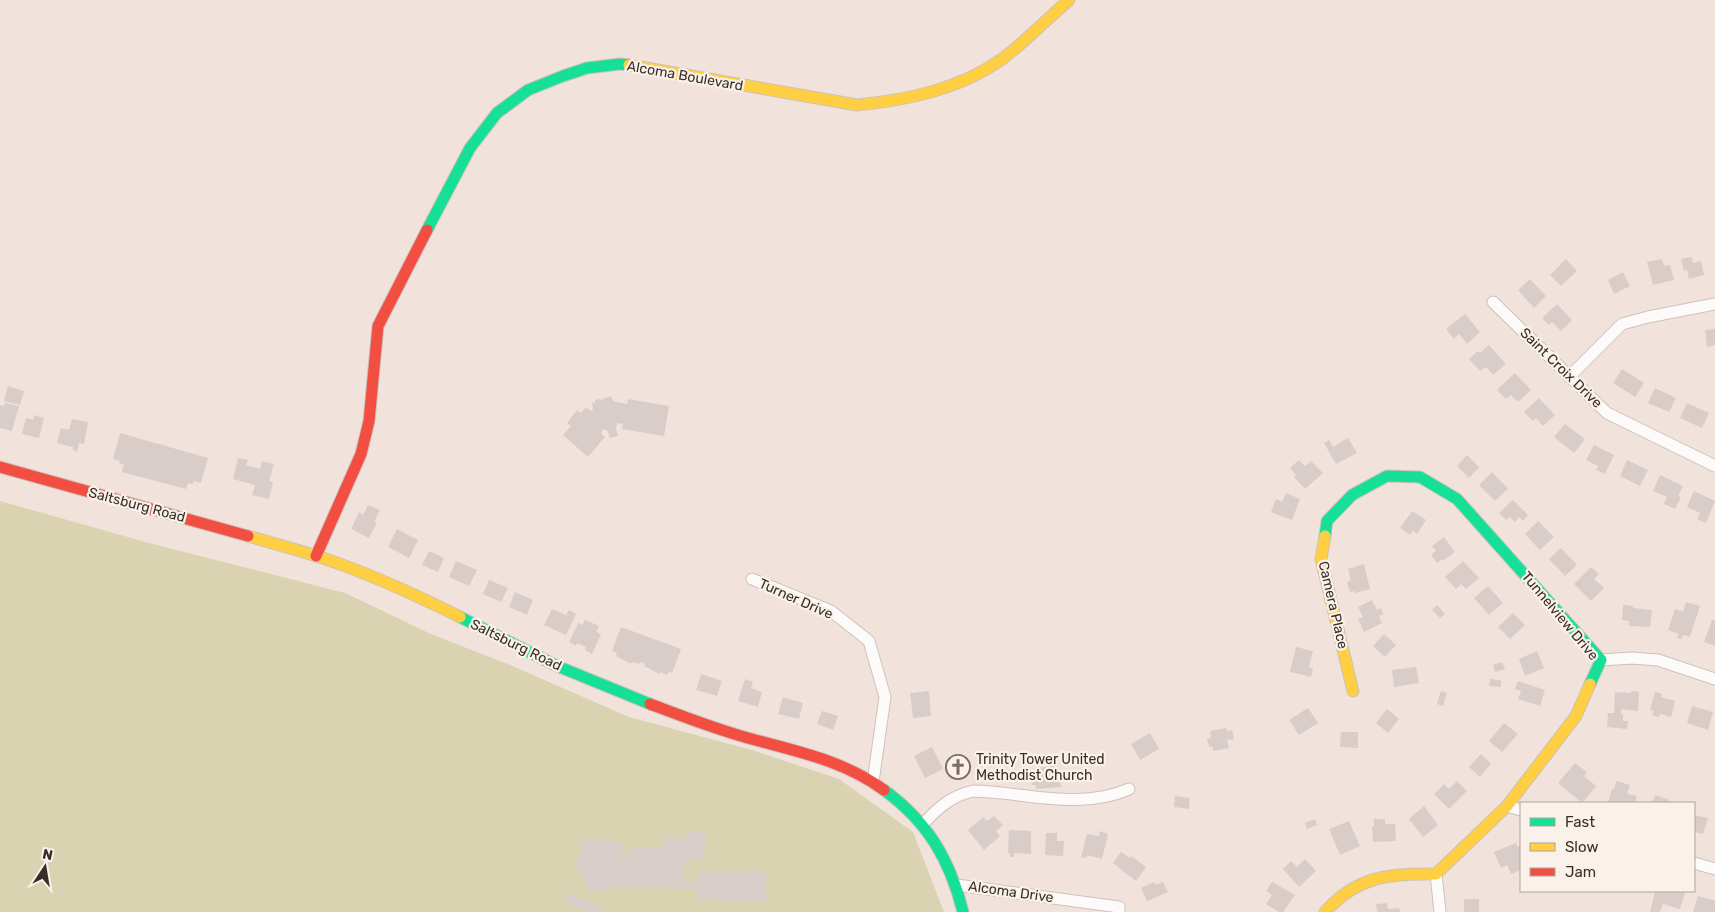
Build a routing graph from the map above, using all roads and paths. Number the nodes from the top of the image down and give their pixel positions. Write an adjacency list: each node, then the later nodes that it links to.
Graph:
1 (1069, 0): 8 (street, Alcoma Boulevard)
2 (1493, 302): 4 (street, Saint Croix Drive)
3 (1715, 304): 4 (street)
4 (1569, 377): 5 (street, Saint Croix Drive)
5 (1715, 466)
6 (0, 467): 8 (street, Saltsburg Road)
7 (1457, 499): 10 (street, Tunnelview Drive); 12 (street, Camera Place)
8 (316, 556): 13 (street, Saltsburg Road)
9 (752, 579): 13 (street, Turner Drive)
10 (1601, 660): 11 (street); 15 (street, Tunnelview Drive)
11 (1715, 679)
12 (1353, 691)
13 (873, 782): 17 (street, Saltsburg Road)
14 (1129, 789): 17 (street)
15 (1507, 806): 16 (street); 20 (street, Tunnelview Drive)
16 (1520, 810)
17 (923, 824): 21 (street, Saltsburg Road)
18 (1695, 863): 19 (street)
19 (1715, 869)
20 (1436, 874): 24 (street); 25 (street)
21 (957, 885): 22 (street, Saltsburg Road); 23 (street, Alcoma Drive)
22 (963, 912)
23 (1119, 912)
24 (1324, 912)
25 (1440, 912)

